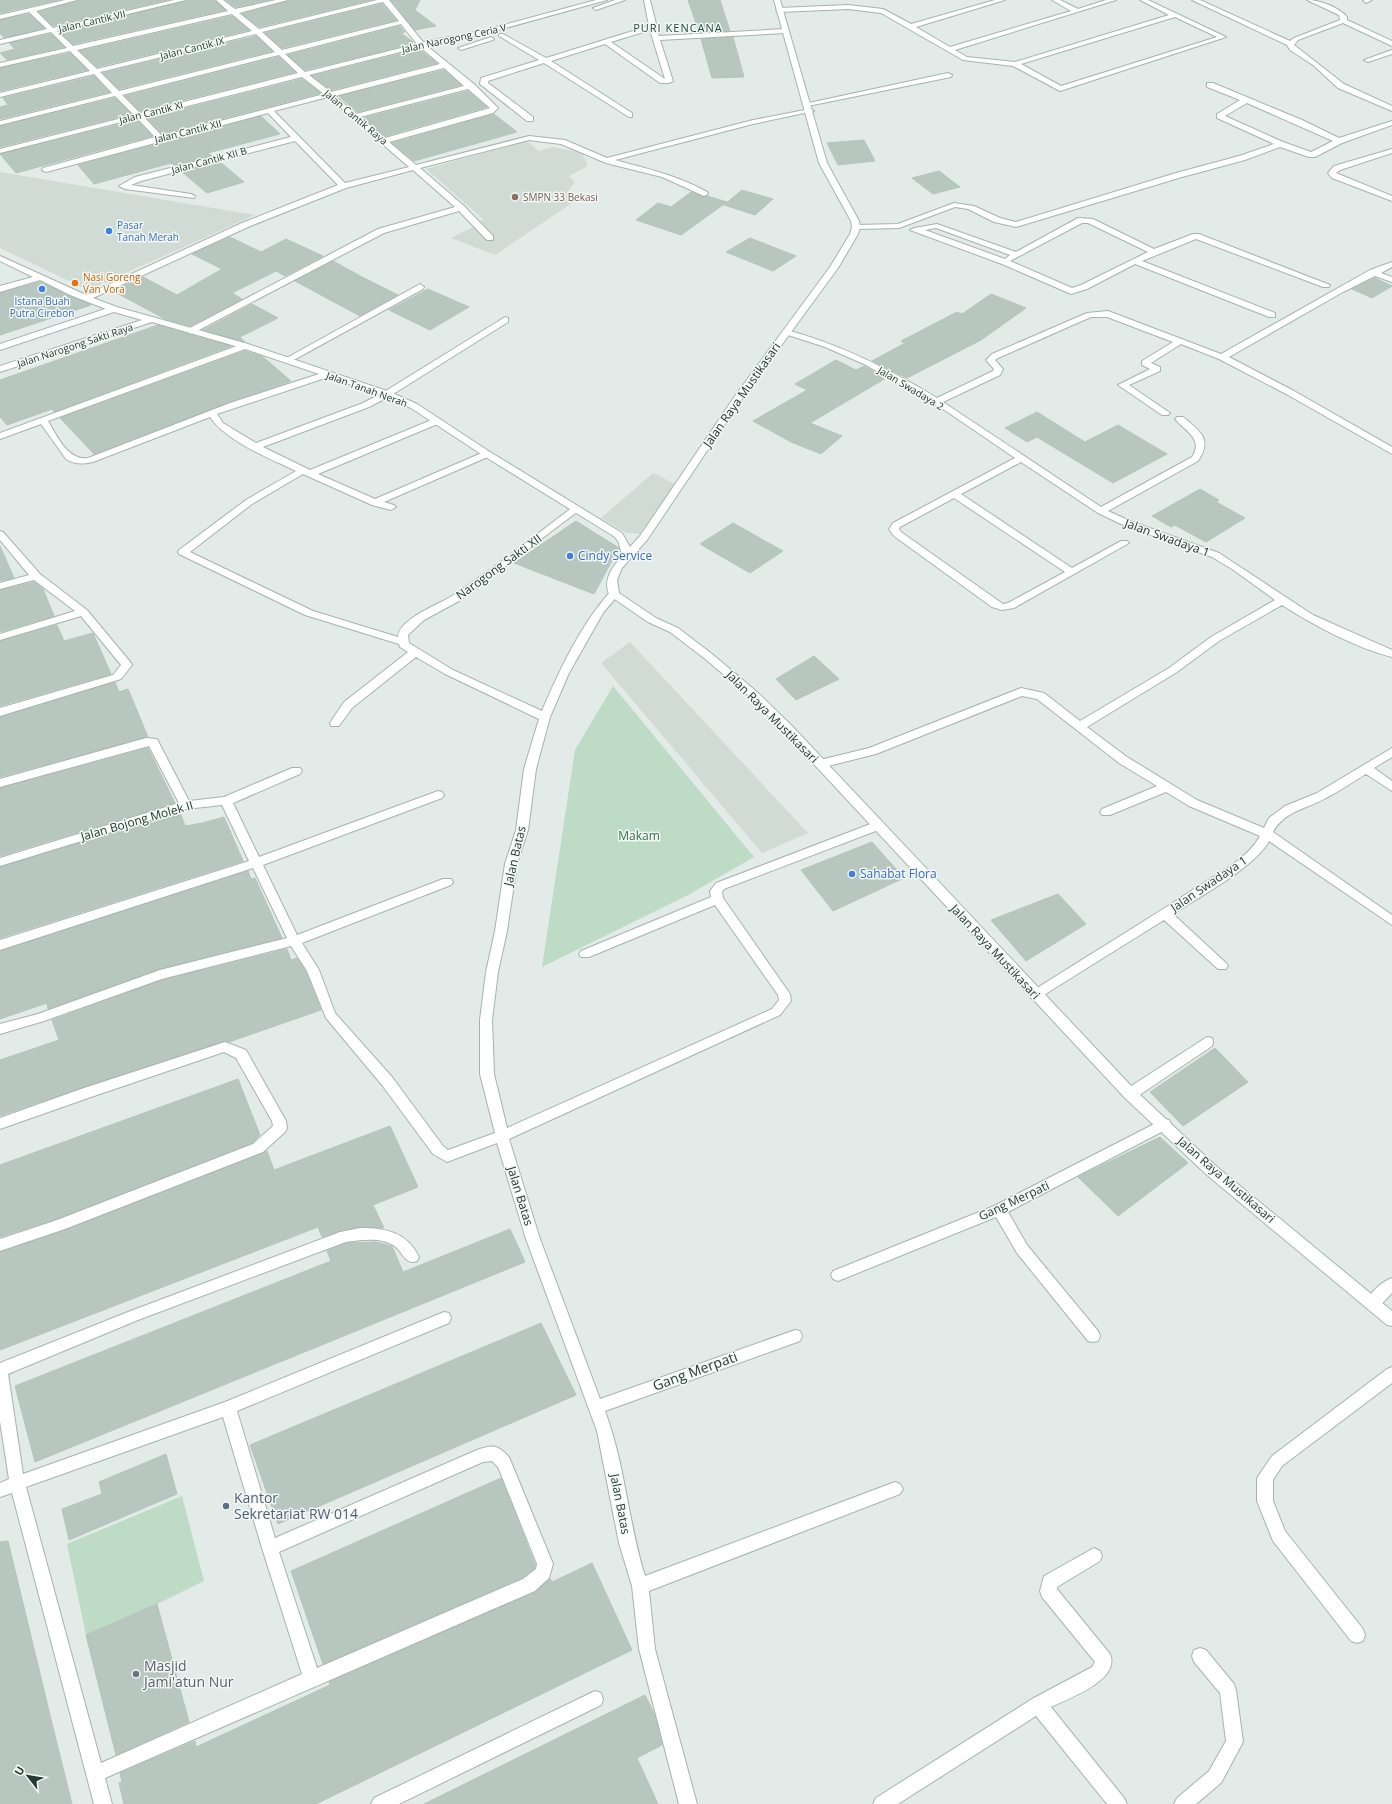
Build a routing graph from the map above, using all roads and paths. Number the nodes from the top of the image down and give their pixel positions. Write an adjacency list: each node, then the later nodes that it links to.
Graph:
1 (74, 0): 16 (street)
2 (183, 0): 26 (street, Jalan Cantik VII)
3 (219, 0): 17 (street, Jalan Cantik Raya)
4 (285, 0): 17 (street)
5 (385, 0): 22 (street); 29 (street, Jalan Cantik IX)
6 (603, 0): 36 (street, Jalan Narogong Ceria V)
7 (622, 0): 30 (street)
8 (647, 0): 24 (street)
9 (1002, 0): 25 (street)
10 (1055, 0): 18 (street)
11 (1113, 0): 18 (street)
12 (1143, 0): 19 (street)
13 (1195, 0): 34 (street)
14 (1310, 0): 21 (street)
15 (778, 5): 25 (street); 28 (street)
16 (30, 10): 20 (street); 26 (street)
17 (232, 11): 29 (street, Jalan Cantik Raya); 38 (street)
18 (1077, 11): 39 (street)
19 (1175, 15): 44 (street); 44 (street)
20 (0, 17)
21 (1343, 21): 34 (street); 35 (street)
22 (403, 22): 36 (street); 40 (street)
23 (1362, 22): 27 (street)
24 (653, 27): 31 (street); 33 (street)
25 (909, 27): 39 (street)
26 (52, 30): 32 (street, Jalan Cantik VII); 38 (street)
27 (1382, 30)
28 (785, 31): 31 (street); 56 (street)
29 (258, 32): 40 (street, Jalan Cantik Raya); 47 (street, Jalan Cantik IX)
30 (501, 36): 37 (street); 42 (street)
31 (656, 38): 33 (street)
32 (0, 42)
33 (605, 42): 42 (street)
34 (1290, 44): 57 (street)
35 (1392, 44)
36 (422, 45): 46 (street); 48 (street, Jalan Narogong Ceria V)
37 (461, 48)
38 (70, 49): 45 (street); 47 (street)
39 (949, 50): 44 (street)
40 (280, 52): 48 (street, Jalan Cantik Raya); 52 (street)
41 (1392, 52): 43 (street)
42 (545, 60): 59 (street); 62 (street)
43 (1368, 60)
44 (1015, 64)
45 (0, 65)
46 (446, 65): 50 (street); 54 (street, Jalan Cantik XII)
47 (95, 71): 52 (street); 53 (street, Jalan Cantik IX)
48 (303, 74): 54 (street, Jalan Cantik Raya); 60 (street, Jalan Cantik XI)
49 (948, 76): 56 (street)
50 (471, 86): 61 (street); 67 (street)
51 (1210, 86): 55 (street)
52 (116, 94): 60 (street); 64 (street)
53 (0, 95)
54 (330, 95): 58 (street, Jalan Cantik XII); 61 (street, Jalan Cantik Raya)
55 (1246, 100): 68 (street); 69 (street)
56 (809, 108): 72 (street); 81 (street)
57 (1392, 109)
58 (270, 110): 65 (street); 66 (street, Jalan Cantik XII)
59 (629, 115)
60 (139, 116): 66 (street); 70 (street, Jalan Cantik XI)
61 (355, 116): 67 (street, Jalan Cantik Raya)
62 (530, 119)
63 (1392, 122): 68 (street)
64 (0, 124)
65 (296, 138): 75 (street); 77 (street, Jalan Cantik XII B)
66 (161, 139): 74 (street, Jalan Cantik XII)
67 (384, 141): 73 (street, Jalan Cantik Raya)
68 (1339, 141): 69 (street)
69 (1280, 144): 81 (street)
70 (0, 151)
71 (1392, 151): 78 (street)
72 (608, 161): 73 (street); 76 (street)
73 (415, 168): 75 (street); 79 (street, Jalan Cantik Raya)
74 (46, 170)
75 (344, 186): 95 (street)
76 (704, 194)
77 (191, 196)
78 (1392, 199)
79 (461, 208): 82 (street, Jalan Cantik Raya); 100 (street)
80 (918, 230): 81 (street); 84 (street); 87 (street)
81 (855, 231): 101 (street, Jalan Raya Mustikasari)
82 (490, 238)
83 (1154, 252): 84 (street); 86 (street); 92 (street)
84 (1016, 254): 87 (street)
85 (0, 258): 90 (street, Jalan Tanah Nerah)
86 (1134, 261): 87 (street); 97 (street)
87 (1005, 262)
88 (1392, 264): 89 (street)
89 (1373, 272): 91 (street); 105 (street)
90 (40, 278): 94 (street); 95 (street, Jalan Tanah Nerah)
91 (1392, 280)
92 (1326, 285)
93 (420, 287): 106 (street)
94 (0, 289)
95 (86, 298): 96 (street, Jalan Tanah Nerah)
96 (114, 309): 98 (street, Jalan Tanah Nerah); 104 (street)
97 (1272, 315)
98 (150, 320): 100 (street, Jalan Tanah Nerah); 107 (street, Jalan Narogong Sakti Raya)
99 (505, 320): 109 (street)
100 (191, 330): 103 (street, Jalan Tanah Nerah)
101 (786, 332): 110 (street, Jalan Swadaya 2); 129 (street, Jalan Raya Mustikasari)
102 (1180, 341): 105 (street); 110 (street); 112 (street)
103 (245, 346): 106 (street, Jalan Tanah Nerah); 114 (street)
104 (0, 347)
105 (1222, 357): 118 (street)
106 (287, 360): 108 (street, Jalan Tanah Nerah)
107 (0, 369)
108 (328, 374): 109 (street, Jalan Tanah Nerah); 111 (street)
109 (387, 394): 115 (street, Jalan Tanah Nerah); 117 (street)
110 (935, 402): 120 (street, Jalan Swadaya 2)
111 (212, 413): 114 (street); 117 (street)
112 (1166, 413)
113 (1180, 419): 126 (street)
114 (43, 420): 116 (street)
115 (437, 421): 119 (street, Jalan Tanah Nerah); 121 (street)
116 (1, 433)
117 (255, 447): 121 (street)
118 (1392, 451)
119 (487, 454): 123 (street); 125 (street, Jalan Tanah Nerah)
120 (1024, 461): 122 (street); 126 (street, Jalan Swadaya 1)
121 (306, 473): 123 (street); 137 (street)
122 (956, 494): 130 (street); 130 (street)
123 (375, 503): 124 (street)
124 (391, 508)
125 (576, 509): 129 (street, Jalan Tanah Nerah); 137 (street, Narogong Sakti XII)
126 (1101, 511): 134 (street, Jalan Swadaya 1)
127 (2, 537): 131 (street)
128 (1124, 542): 130 (street)
129 (626, 555): 133 (street, Jalan Raya Mustikasari)
130 (1072, 572)
131 (36, 576): 132 (street); 135 (street)
132 (0, 586)
133 (614, 594): 141 (street, Jalan Batas); 145 (street, Jalan Raya Mustikasari)
134 (1283, 600): 139 (street, Jalan Swadaya 1); 143 (street)
135 (83, 612): 136 (street); 140 (street)
136 (0, 637)
137 (404, 642): 138 (street)
138 (415, 652): 141 (street); 142 (street)
139 (1392, 654)
140 (0, 712)
141 (545, 717): 173 (street, Jalan Batas)
142 (336, 724)
143 (1079, 727): 145 (street); 149 (street)
144 (1392, 752): 146 (street, Jalan Swadaya 1)
145 (820, 764): 155 (street, Jalan Raya Mustikasari)
146 (1367, 769): 150 (street); 156 (street, Jalan Swadaya 1)
147 (296, 772): 152 (street, Jalan Bojong Molek II)
148 (0, 784): 153 (street)
149 (1166, 787): 154 (street); 156 (street)
150 (1392, 787)
151 (438, 795): 158 (street)
152 (226, 801): 153 (street, Jalan Bojong Molek II); 158 (street)
153 (186, 805): 157 (street, Jalan Bojong Molek II)
154 (1106, 812)
155 (877, 826): 160 (street); 167 (street, Jalan Raya Mustikasari)
156 (1267, 834): 161 (street, Jalan Swadaya 1); 162 (street)
157 (0, 862)
158 (255, 863): 163 (street); 164 (street)
159 (447, 882): 163 (street)
160 (717, 899): 165 (street); 173 (street)
161 (1166, 914): 166 (street); 167 (street, Jalan Swadaya 1)
162 (1392, 921)
163 (294, 941): 168 (street); 173 (street)
164 (0, 945)
165 (585, 954)
166 (1222, 966)
167 (1035, 995): 170 (street, Jalan Raya Mustikasari)
168 (0, 1029)
169 (1207, 1042): 170 (street)
170 (1130, 1094): 172 (street, Jalan Raya Mustikasari)
171 (0, 1124): 175 (street)
172 (1164, 1124): 174 (street, Gang Merpati); 179 (street, Jalan Raya Mustikasari)
173 (502, 1136): 186 (street, Jalan Batas)
174 (999, 1210): 177 (street, Gang Merpati); 183 (street)
175 (0, 1245)
176 (412, 1257): 184 (street)
177 (838, 1275)
178 (1392, 1284): 179 (street)
179 (1372, 1303): 181 (street, Jalan Raya Mustikasari)
180 (444, 1318): 187 (street)
181 (1392, 1320)
182 (795, 1336): 186 (street, Gang Merpati)
183 (1093, 1336)
184 (0, 1370): 188 (street)
185 (1392, 1374): 194 (street)
186 (596, 1407): 193 (street, Jalan Batas)
187 (228, 1408): 188 (street); 191 (street)
188 (17, 1483): 190 (street); 199 (street)
189 (895, 1488): 193 (street)
190 (0, 1490)
191 (270, 1548): 196 (street); 196 (street)
192 (1094, 1556): 198 (street)
193 (640, 1586): 202 (street, Jalan Batas)
194 (1357, 1635)
195 (1200, 1656): 205 (street)
196 (312, 1678): 199 (street)
197 (595, 1700): 201 (street)
198 (1038, 1705): 203 (street); 204 (street)
199 (96, 1774): 200 (street)
200 (103, 1804)
201 (380, 1804)
202 (688, 1804)
203 (882, 1804)
204 (1118, 1804)
205 (1184, 1804)

